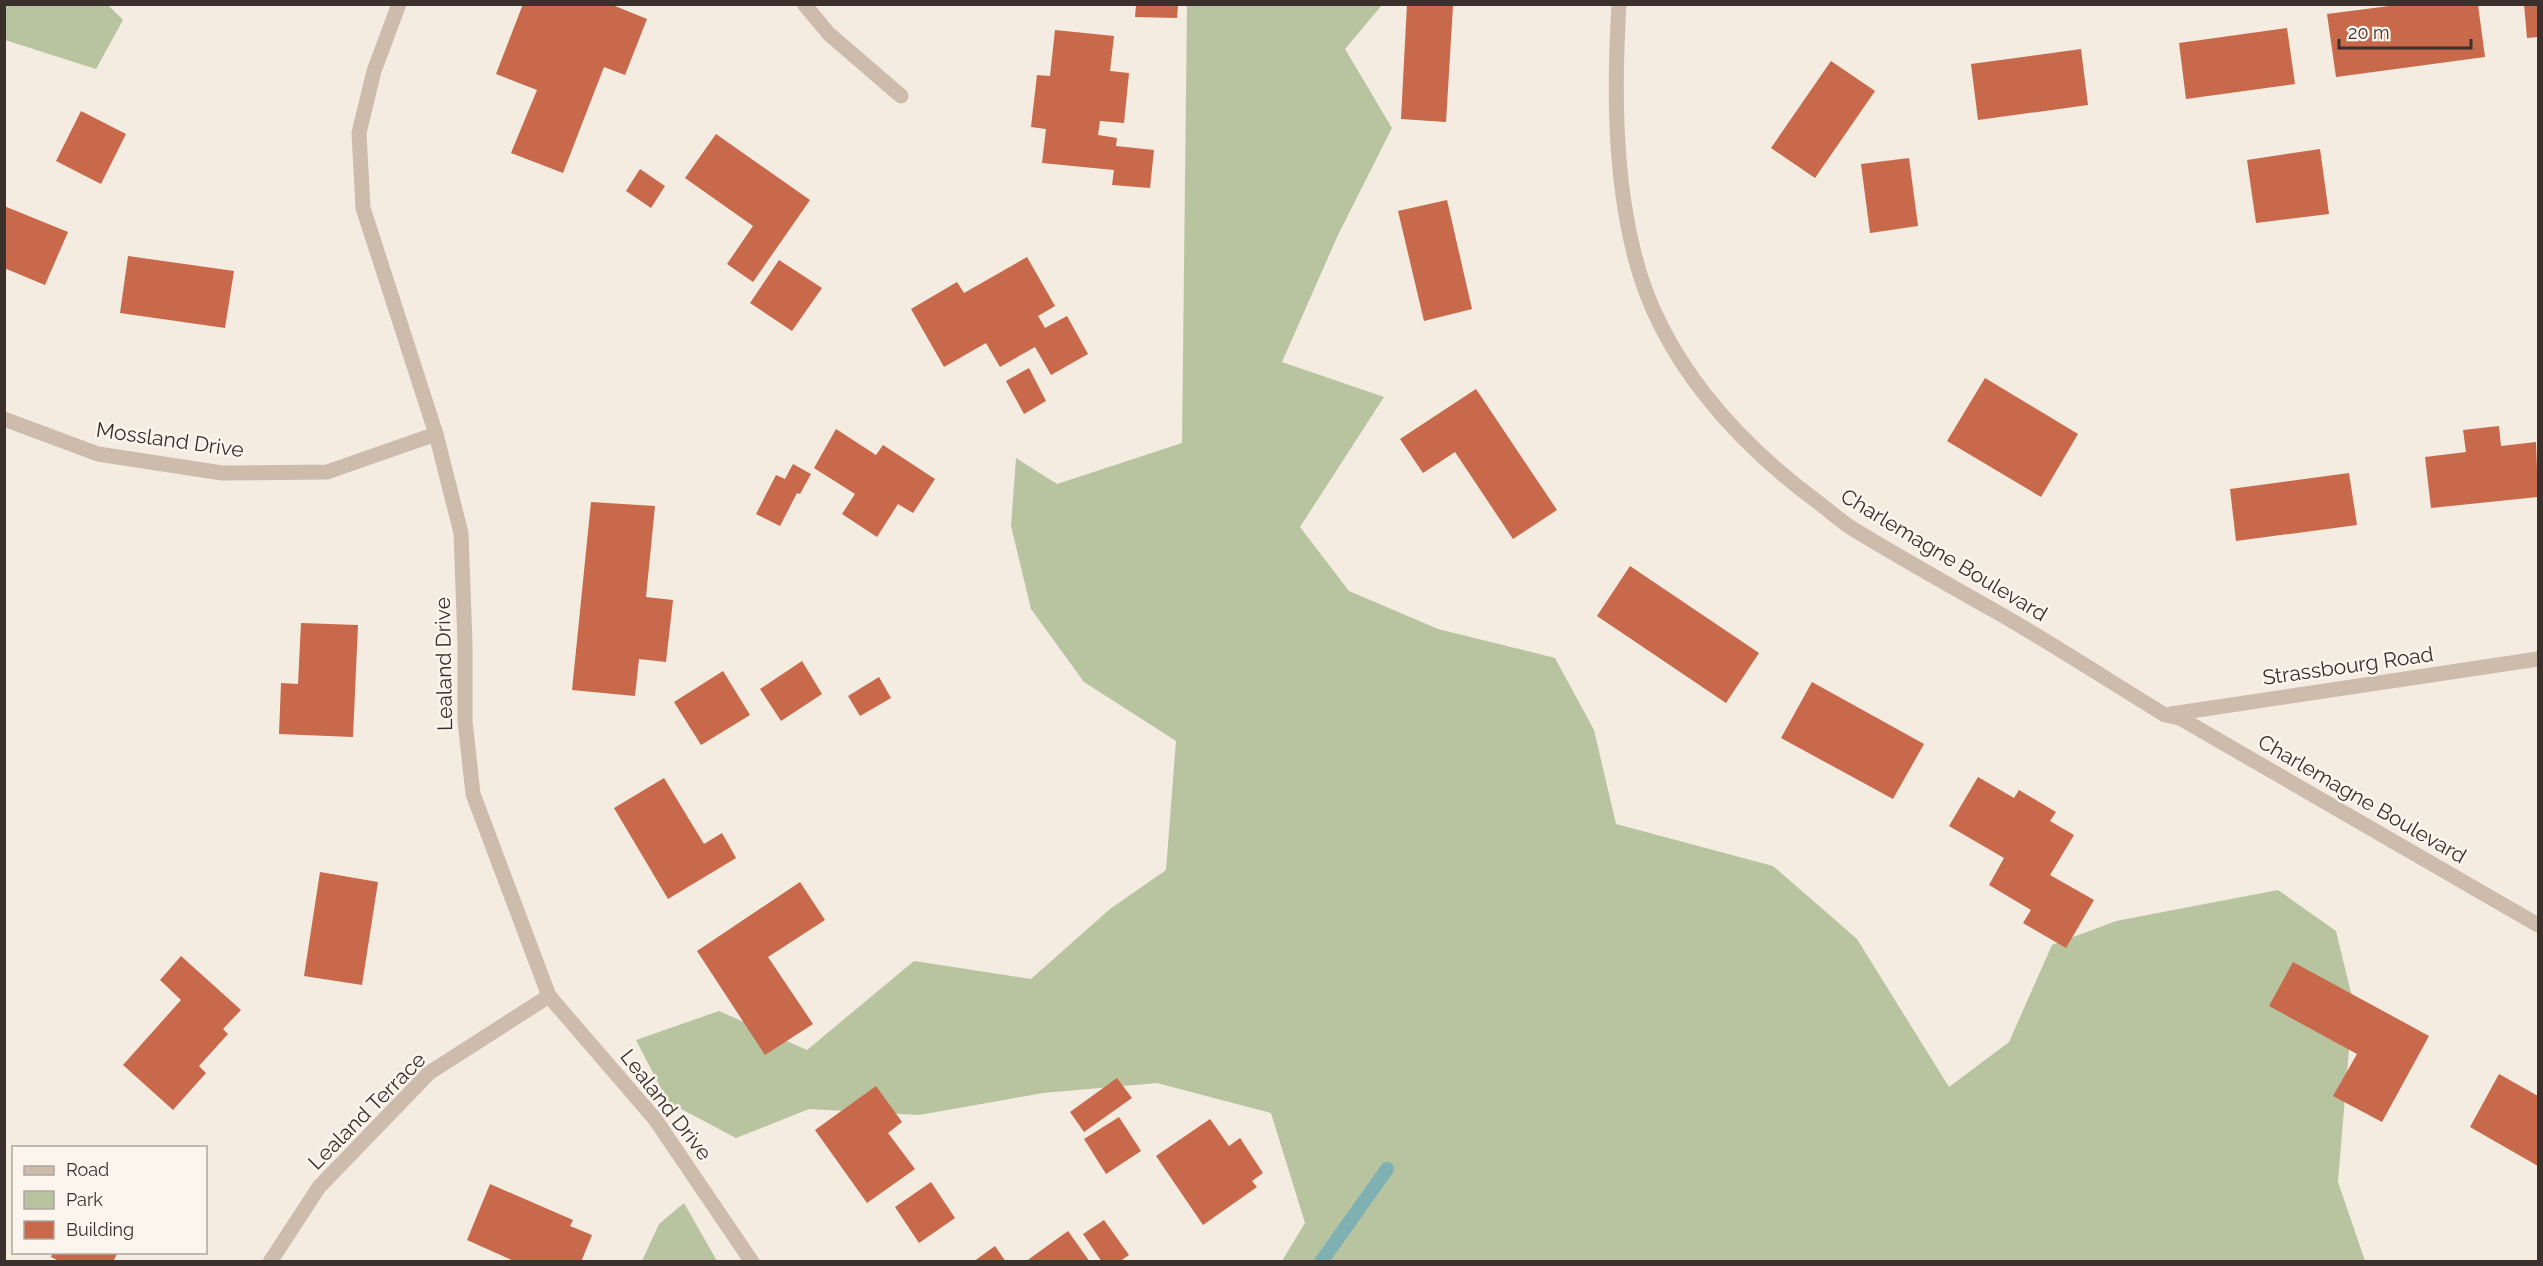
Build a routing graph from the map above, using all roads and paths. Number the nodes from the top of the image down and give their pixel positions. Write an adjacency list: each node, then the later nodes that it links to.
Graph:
1 (399, 4): 6 (street, Lealand Drive)
2 (804, 4): 4 (street)
3 (1619, 4): 8 (street, Charlemagne Boulevard)
4 (901, 96)
5 (4, 419): 6 (street, Mossland Drive)
6 (436, 434): 10 (street, Lealand Drive)
7 (2538, 659): 8 (street, Strassbourg Road)
8 (2165, 715): 9 (street, Charlemagne Boulevard)
9 (2538, 925)
10 (549, 996): 11 (street, Lealand Terrace); 12 (street, Lealand Drive)
11 (270, 1262)
12 (752, 1262)

